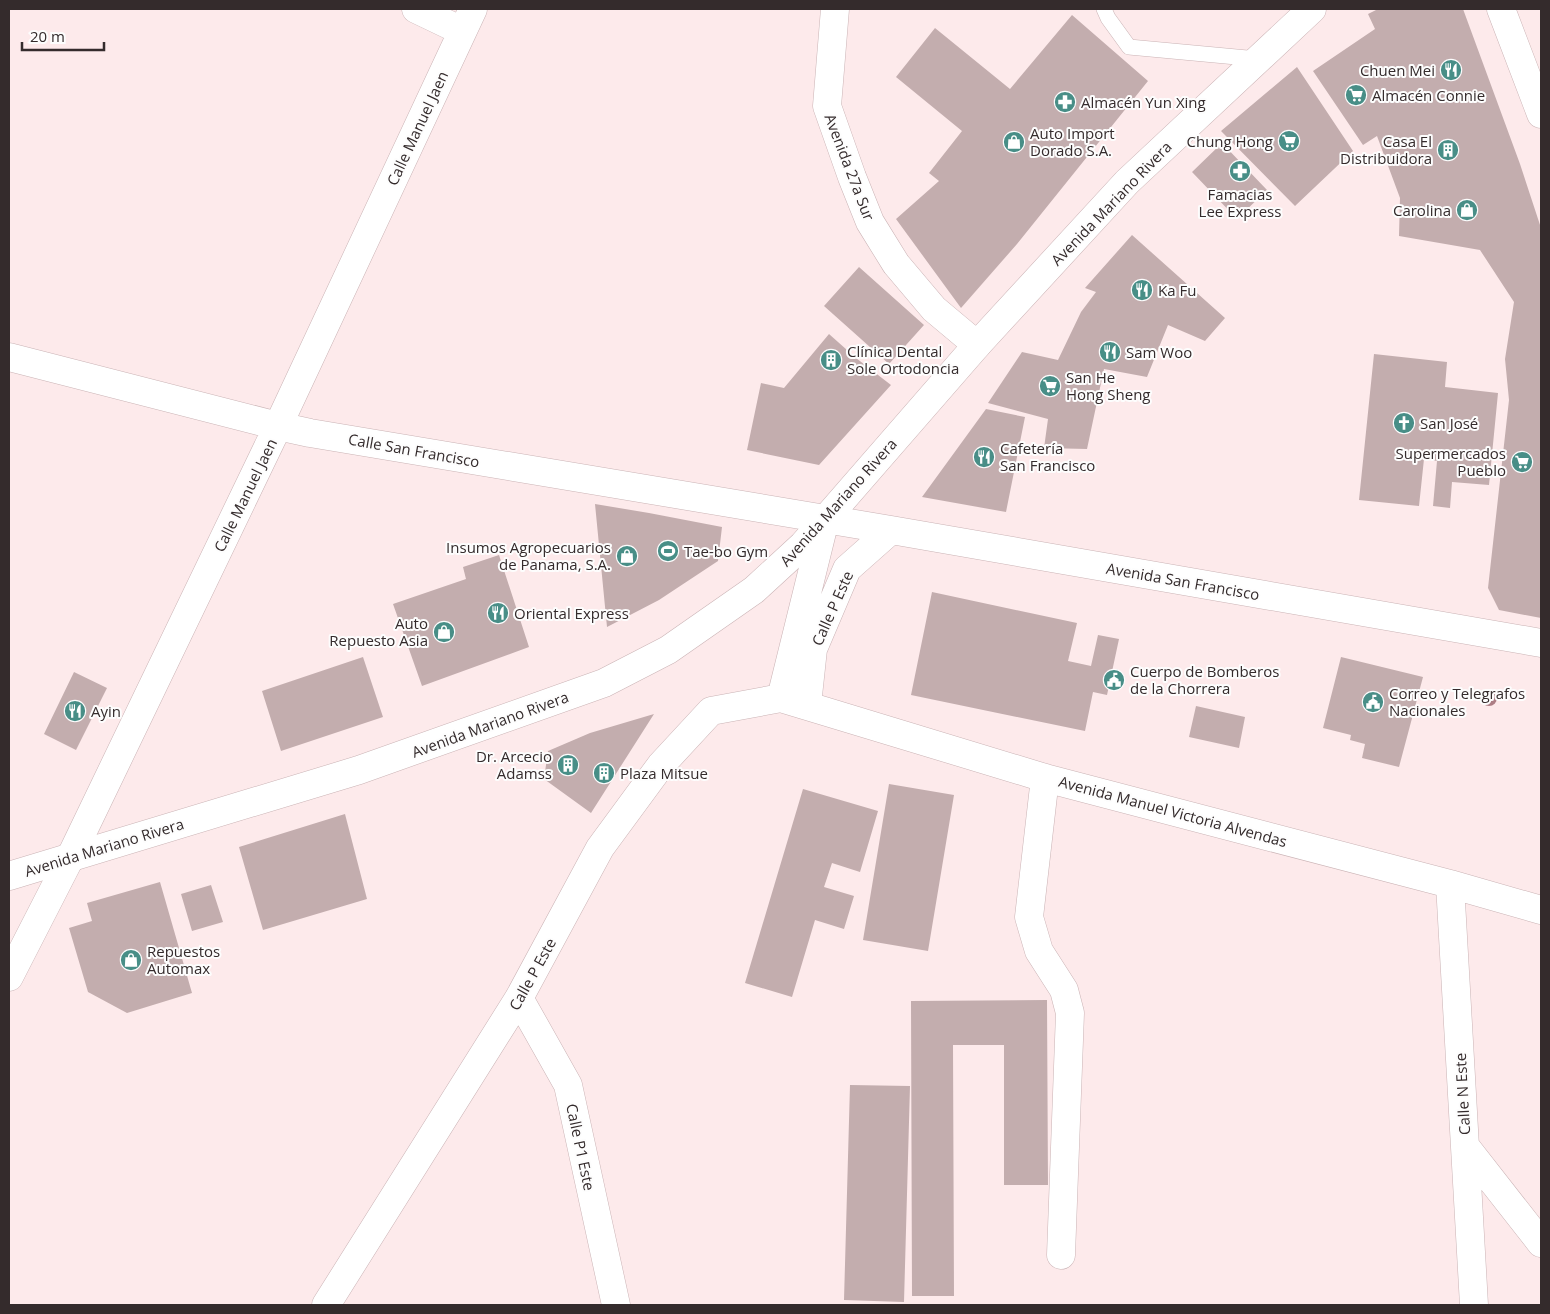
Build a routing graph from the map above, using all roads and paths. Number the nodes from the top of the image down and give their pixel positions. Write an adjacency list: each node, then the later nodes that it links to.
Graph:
1 (416, 9): 6 (main road)
2 (835, 9): 9 (main road, Avenida 27a Sur)
3 (1104, 9): 7 (lane)
4 (1312, 9): 7 (main road, Avenida Mariano Rivera)
5 (1501, 9): 8 (main road)
6 (468, 20): 11 (main road, Calle Manuel Jaen)
7 (1258, 59): 9 (main road, Avenida Mariano Rivera)
8 (1541, 114)
9 (977, 344): 12 (main road, Avenida Mariano Rivera)
10 (9, 357): 11 (main road, Calle San Francisco)
11 (278, 426): 12 (main road, Calle San Francisco); 18 (main road, Calle Manuel Jaen)
12 (825, 520): 13 (main road, Avenida San Francisco); 15 (main road, Calle P Este); 18 (main road, Avenida Mariano Rivera)
13 (891, 530): 14 (main road, Avenida San Francisco); 16 (main road, Calle P Este)
14 (1541, 643)
15 (780, 698): 16 (main road, Calle P Este); 23 (main road, Calle P Este)
16 (806, 706): 17 (main road, Avenida Manuel Victoria Alvendas)
17 (1045, 778): 20 (main road, Avenida Manuel Victoria Alvendas); 26 (main road)
18 (70, 858): 19 (main road, Avenida Mariano Rivera); 22 (main road, Calle Manuel Jaen)
19 (9, 876)
20 (1450, 884): 21 (main road, Avenida Manuel Victoria Alvendas); 24 (main road, Calle N Este)
21 (1541, 910)
22 (9, 977)
23 (519, 998): 27 (main road, Calle P Este); 28 (main road, Calle P1 Este)
24 (1466, 1146): 25 (main road); 29 (main road, Calle N Este)
25 (1541, 1243)
26 (1062, 1255)
27 (326, 1305)
28 (616, 1305)
29 (1474, 1305)

